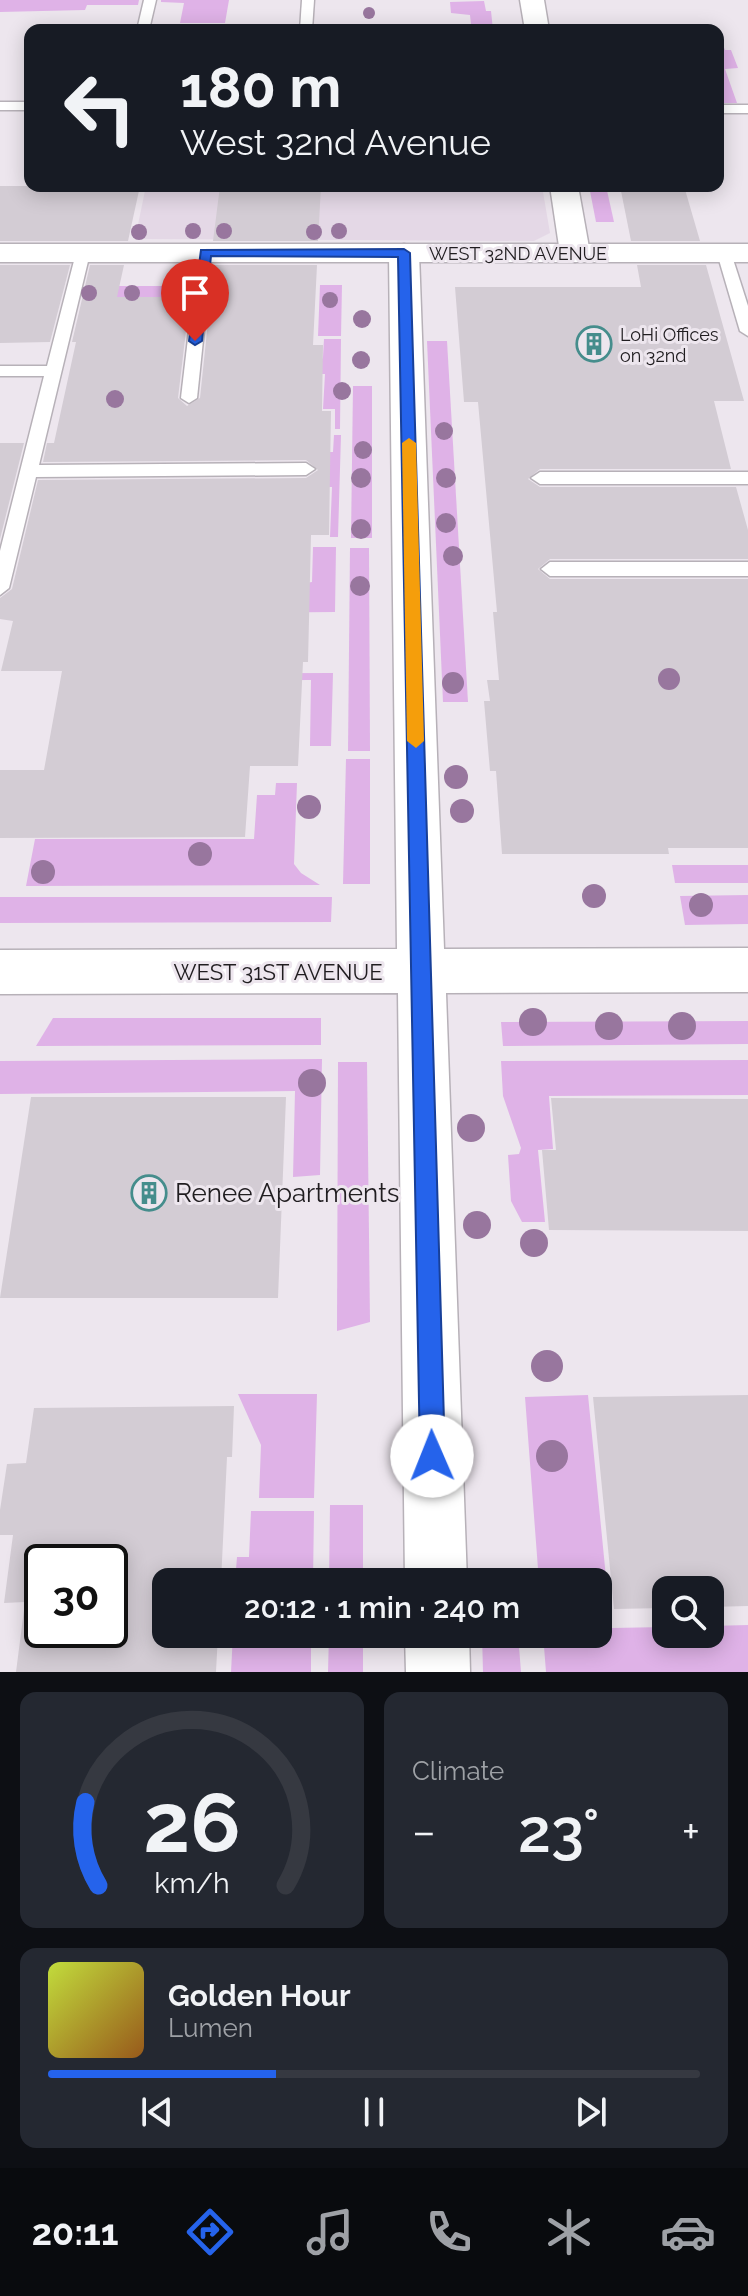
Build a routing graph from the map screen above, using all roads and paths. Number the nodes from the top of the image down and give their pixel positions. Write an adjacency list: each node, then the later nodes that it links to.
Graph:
1 (150, 0): 4 (lane)
2 (308, 0): 5 (lane)
3 (532, 0): 6 (street)
4 (144, 24)
5 (306, 24)
6 (536, 24)
7 (0, 106): 8 (lane)
8 (24, 106)
9 (724, 109): 10 (lane)
10 (748, 109)
11 (565, 192): 16 (street)
12 (0, 253): 13 (street, WEST 32ND AVENUE)
13 (83, 253): 14 (street, WEST 32ND AVENUE); 20 (lane)
14 (205, 253): 15 (street, WEST 32ND AVENUE); 21 (lane)
15 (404, 253): 16 (street, WEST 32ND AVENUE); 31 (street)
16 (575, 253): 17 (street, WEST 32ND AVENUE)
17 (736, 253): 18 (lane)
18 (748, 331)
19 (0, 371): 20 (lane)
20 (54, 371): 23 (lane)
21 (189, 398)
22 (306, 469): 23 (lane)
23 (29, 471): 28 (lane)
24 (540, 478): 25 (lane)
25 (748, 478)
26 (550, 569): 27 (lane)
27 (748, 569)
28 (0, 588)
29 (748, 970): 31 (street, WEST 31ST AVENUE)
30 (0, 972): 31 (street, WEST 31ST AVENUE)
31 (421, 972): 32 (street)
32 (436, 1568)
33 (437, 1648): 34 (street)
34 (438, 1672)

